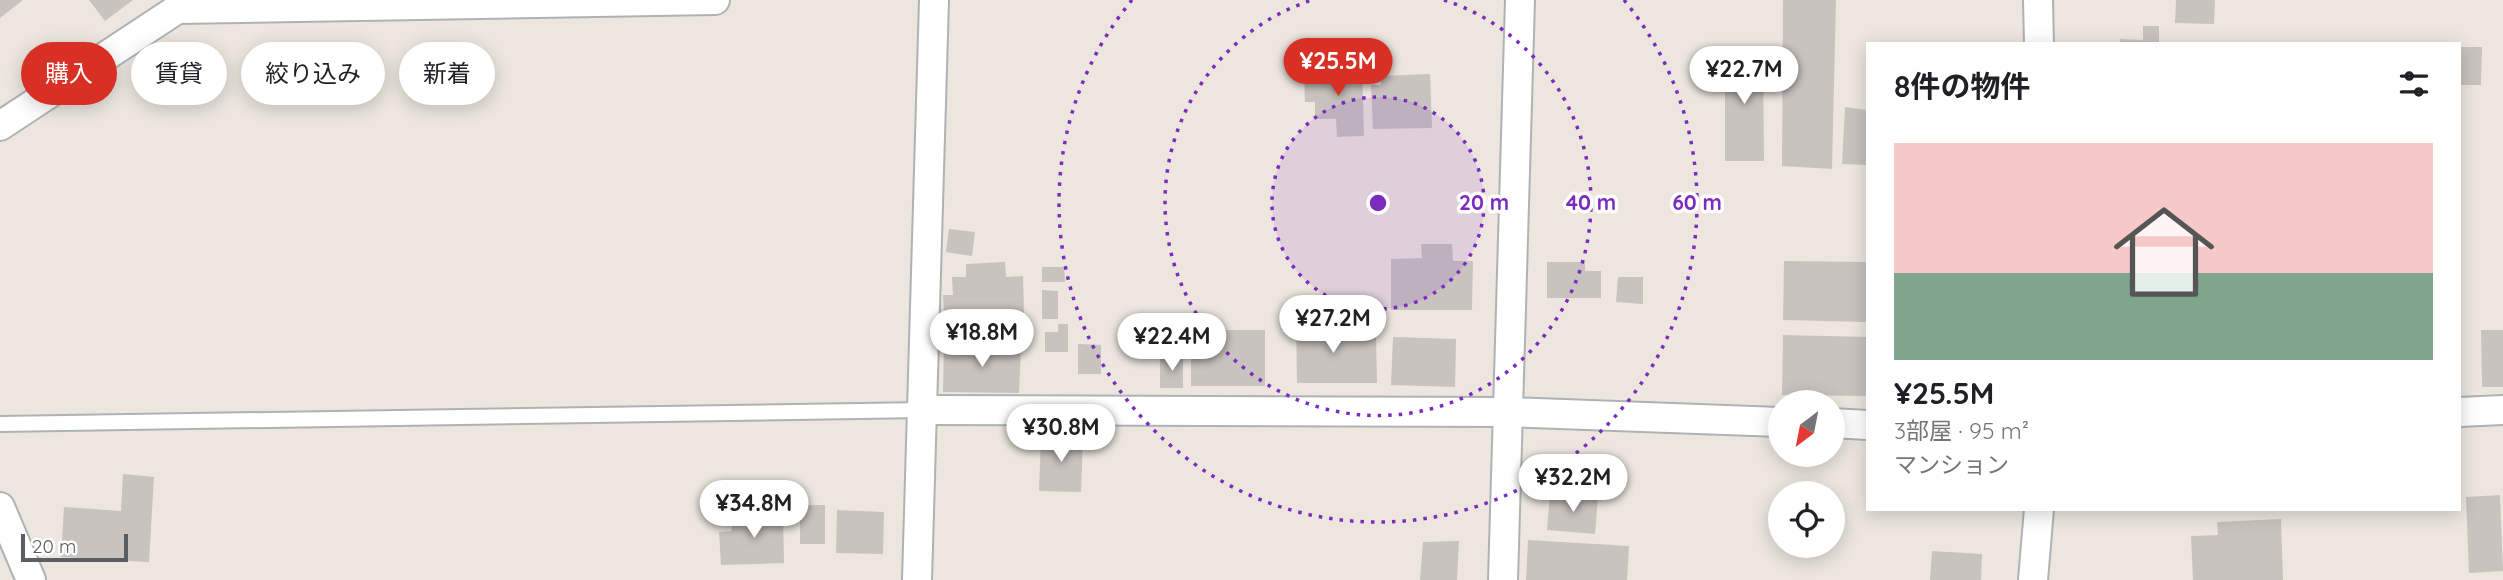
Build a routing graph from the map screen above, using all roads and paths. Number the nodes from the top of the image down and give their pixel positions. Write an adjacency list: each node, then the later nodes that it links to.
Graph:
1 (715, 0): 5 (street)
2 (934, 0): 8 (street)
3 (1520, 0): 10 (street)
4 (2038, 0): 6 (street)
5 (185, 5): 7 (street)
6 (2039, 42)
7 (0, 126)
8 (924, 410): 10 (street); 14 (lane); 19 (street)
9 (2503, 410): 11 (street)
10 (1507, 412): 12 (street); 20 (street)
11 (2461, 412)
12 (1768, 422)
13 (1845, 424): 15 (street)
14 (0, 425)
15 (1866, 425)
16 (0, 507): 18 (street)
17 (2039, 511): 21 (street)
18 (31, 580)
19 (917, 580)
20 (1503, 580)
21 (2033, 580)

